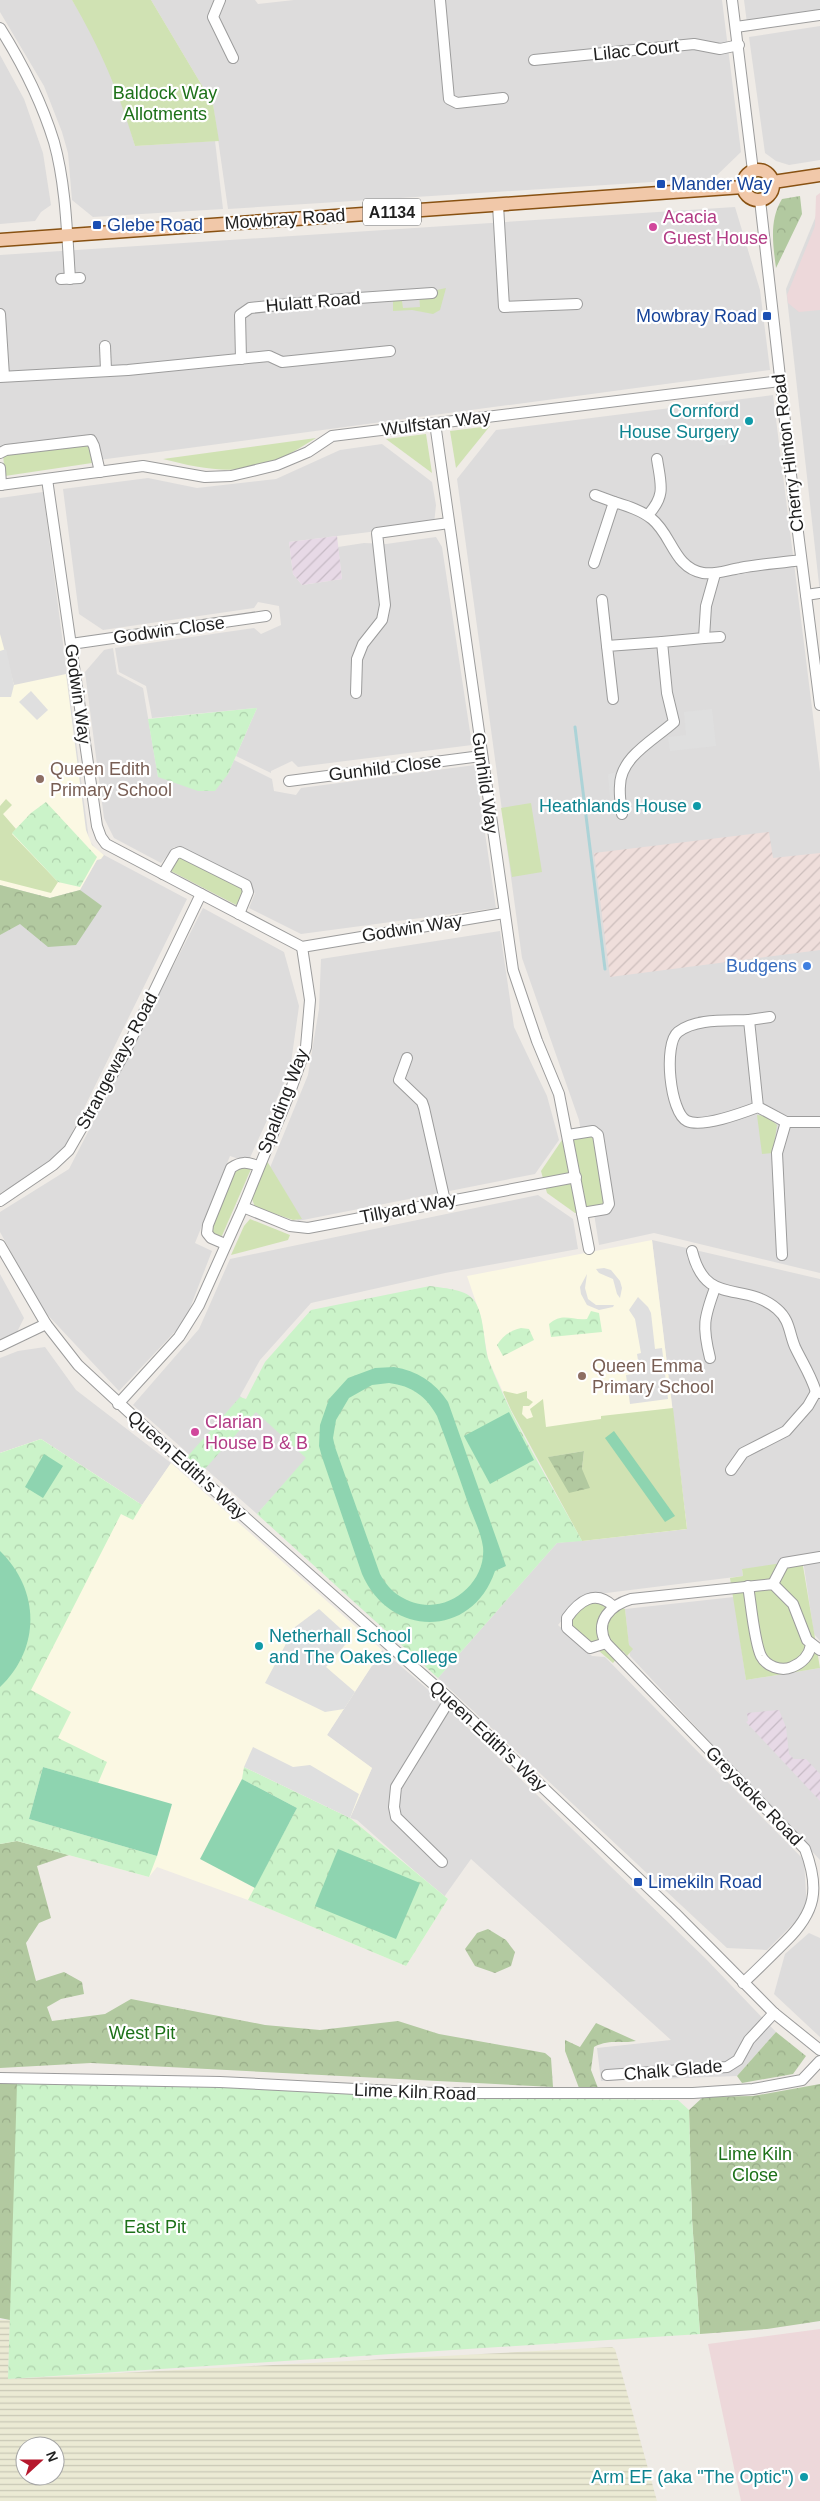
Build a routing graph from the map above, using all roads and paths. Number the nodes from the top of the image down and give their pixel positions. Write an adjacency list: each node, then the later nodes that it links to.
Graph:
1 (220, 0): 8 (street)
2 (440, 0): 10 (street)
3 (732, 0): 5 (street)
4 (820, 15): 5 (street)
5 (736, 26): 7 (street)
6 (0, 28): 17 (street)
7 (739, 45): 9 (street, Lilac Court); 11 (street)
8 (233, 58)
9 (534, 60)
10 (503, 98)
11 (753, 171): 13 (main road); 14 (main road)
12 (820, 175): 13 (main road)
13 (773, 182): 15 (main road)
14 (743, 187): 15 (main road); 16 (main road, Mowbray Road / A1134)
15 (760, 200): 28 (street, Cherry Hinton Road)
16 (498, 205): 17 (main road, Mowbray Road / A1134); 21 (street)
17 (67, 235): 18 (main road, Mowbray Road / A1134); 19 (street)
18 (0, 240)
19 (70, 278)
20 (432, 293): 25 (street, Hulatt Road)
21 (578, 304)
22 (0, 314): 27 (street)
23 (105, 346): 26 (street)
24 (390, 352): 25 (street)
25 (241, 359): 26 (street)
26 (106, 370): 27 (street)
27 (2, 377)
28 (780, 381): 29 (street, Wulfstan Way); 40 (street, Cherry Hinton Road)
29 (435, 423): 33 (street, Wulfstan Way); 39 (street, Gunhild Way)
30 (0, 453): 33 (street)
31 (657, 459): 38 (street)
32 (0, 468): 35 (street, Wulfstan Way)
33 (100, 472): 34 (street, Wulfstan Way)
34 (47, 479): 35 (street, Wulfstan Way); 50 (street, Godwin Way)
35 (1, 485)
36 (594, 494): 37 (street)
37 (614, 502): 38 (street); 41 (street)
38 (648, 516): 42 (street)
39 (449, 523): 52 (street); 55 (street, Gunhild Way)
40 (801, 560): 42 (street); 44 (street, Cherry Hinton Road)
41 (594, 563)
42 (715, 574): 48 (street)
43 (820, 593): 44 (street)
44 (806, 595): 54 (street, Cherry Hinton Road)
45 (602, 600): 51 (street)
46 (266, 616): 50 (street, Godwin Close)
47 (720, 637): 48 (street)
48 (704, 638): 49 (street)
49 (662, 642): 51 (street); 57 (street)
50 (71, 644): 58 (street, Godwin Way)
51 (607, 646): 53 (street)
52 (356, 693)
53 (613, 700)
54 (820, 705)
55 (481, 756): 56 (street, Gunhild Close); 60 (street, Gunhild Way)
56 (289, 781)
57 (622, 814)
58 (162, 874): 59 (street, Godwin Way); 61 (street)
59 (201, 894): 61 (street, Godwin Way); 72 (street, Strangeways Road)
60 (504, 913): 62 (street, Godwin Way); 69 (street, Gunhild Way)
61 (239, 914): 62 (street, Godwin Way)
62 (302, 947): 70 (street, Spalding Way)
63 (770, 1017): 64 (street)
64 (749, 1020): 66 (street); 66 (street)
65 (407, 1058): 73 (street)
66 (758, 1107): 67 (street)
67 (786, 1122): 68 (street); 80 (street)
68 (820, 1122)
69 (568, 1135): 71 (street, Gunhild Way); 75 (street)
70 (258, 1166): 74 (street, Spalding Way); 76 (street, Spalding Way)
71 (576, 1177): 73 (street, Tillyard Way); 75 (street, Gunhild Way)
72 (0, 1201)
73 (446, 1201): 74 (street, Tillyard Way)
74 (243, 1207): 76 (street, Spalding Way)
75 (582, 1212): 78 (street, Gunhild Way)
76 (225, 1244): 86 (street, Spalding Way)
77 (0, 1245): 82 (street, Queen Edith's Way)
78 (589, 1250)
79 (692, 1251): 81 (street)
80 (782, 1255)
81 (715, 1288): 84 (street); 85 (street)
82 (46, 1324): 83 (street); 86 (street, Queen Edith's Way)
83 (0, 1346)
84 (710, 1358)
85 (818, 1392): 87 (street)
86 (118, 1404): 94 (street, Queen Edith's Way)
87 (730, 1470)
88 (820, 1557): 89 (street)
89 (773, 1584): 90 (street); 93 (street)
90 (748, 1586): 91 (street); 93 (street)
91 (613, 1606): 92 (street); 92 (street)
92 (606, 1643): 96 (street, Greystoke Road)
93 (816, 1648)
94 (450, 1699): 95 (street); 97 (street, Queen Edith's Way)
95 (442, 1862)
96 (820, 1875): 97 (street, Greystoke Road)
97 (743, 1983): 98 (street, Queen Edith's Way)
98 (774, 2013): 99 (street, Queen Edith's Way); 101 (street, Chalk Glade)
99 (820, 2050)
100 (820, 2061): 102 (street, Lime Kiln Road)
101 (607, 2075)
102 (0, 2078)

